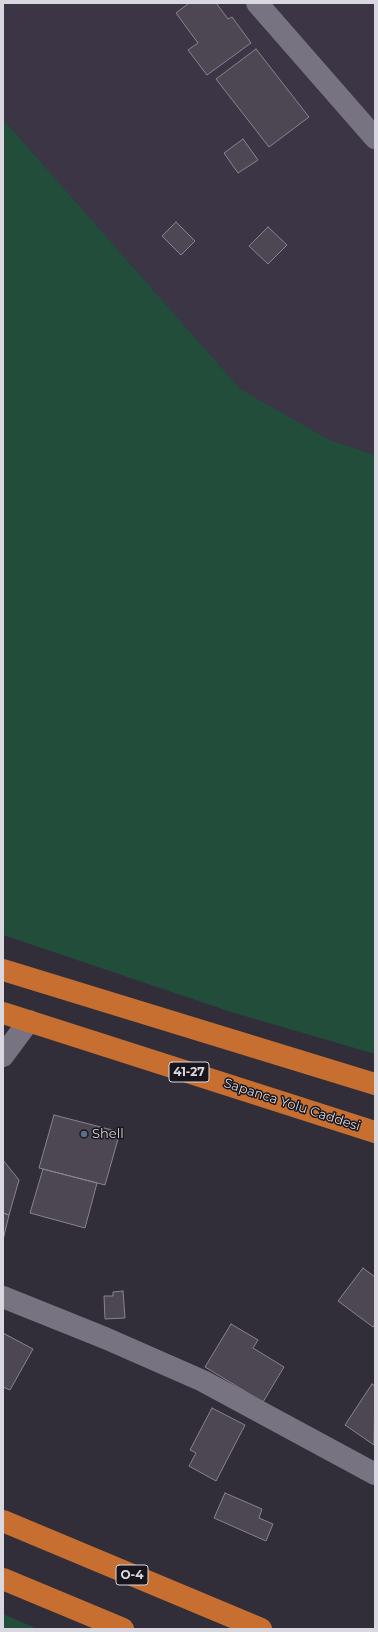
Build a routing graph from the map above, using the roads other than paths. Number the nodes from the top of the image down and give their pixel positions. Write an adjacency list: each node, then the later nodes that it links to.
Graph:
1 (257, 3): 2 (street)
2 (375, 138)
3 (3, 970): 7 (highway)
4 (3, 1013): 5 (highway, Sapanca Yolu Caddesi / 41-27)
5 (30, 1021): 6 (street); 8 (highway, Sapanca Yolu Caddesi / 41-27)
6 (3, 1056)
7 (375, 1084)
8 (375, 1132)
9 (3, 1297): 10 (street)
10 (375, 1474)
11 (3, 1521): 14 (highway, O-4)
12 (3, 1579): 13 (highway)
13 (123, 1629)
14 (261, 1629)

